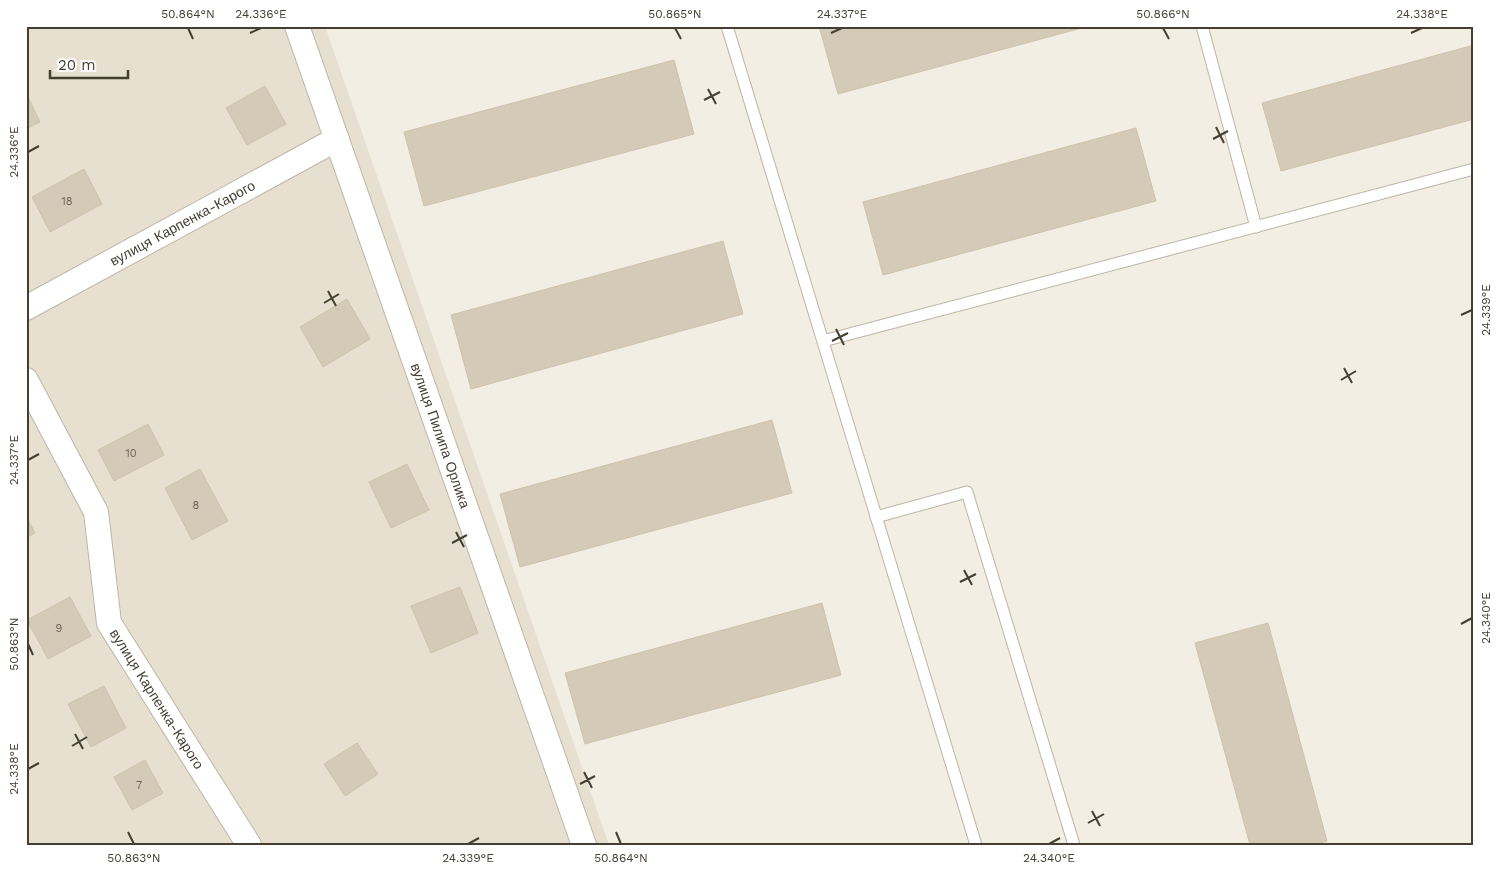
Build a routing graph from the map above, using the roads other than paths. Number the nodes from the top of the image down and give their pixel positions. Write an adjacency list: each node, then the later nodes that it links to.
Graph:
1 (297, 26): 4 (street, вулиця Пилипа Орлика)
2 (727, 26): 8 (lane)
3 (1202, 26): 6 (lane)
4 (337, 139): 7 (street, вулиця Карпенка-Карого); 12 (street, вулиця Пилипа Орлика)
5 (1474, 169): 6 (lane)
6 (1256, 227): 8 (lane)
7 (26, 308)
8 (823, 341): 10 (lane)
9 (26, 380): 11 (street, вулиця Карпенка-Карого)
10 (876, 518): 13 (lane); 14 (lane)
11 (249, 845)
12 (584, 845)
13 (976, 845)
14 (1074, 845)

